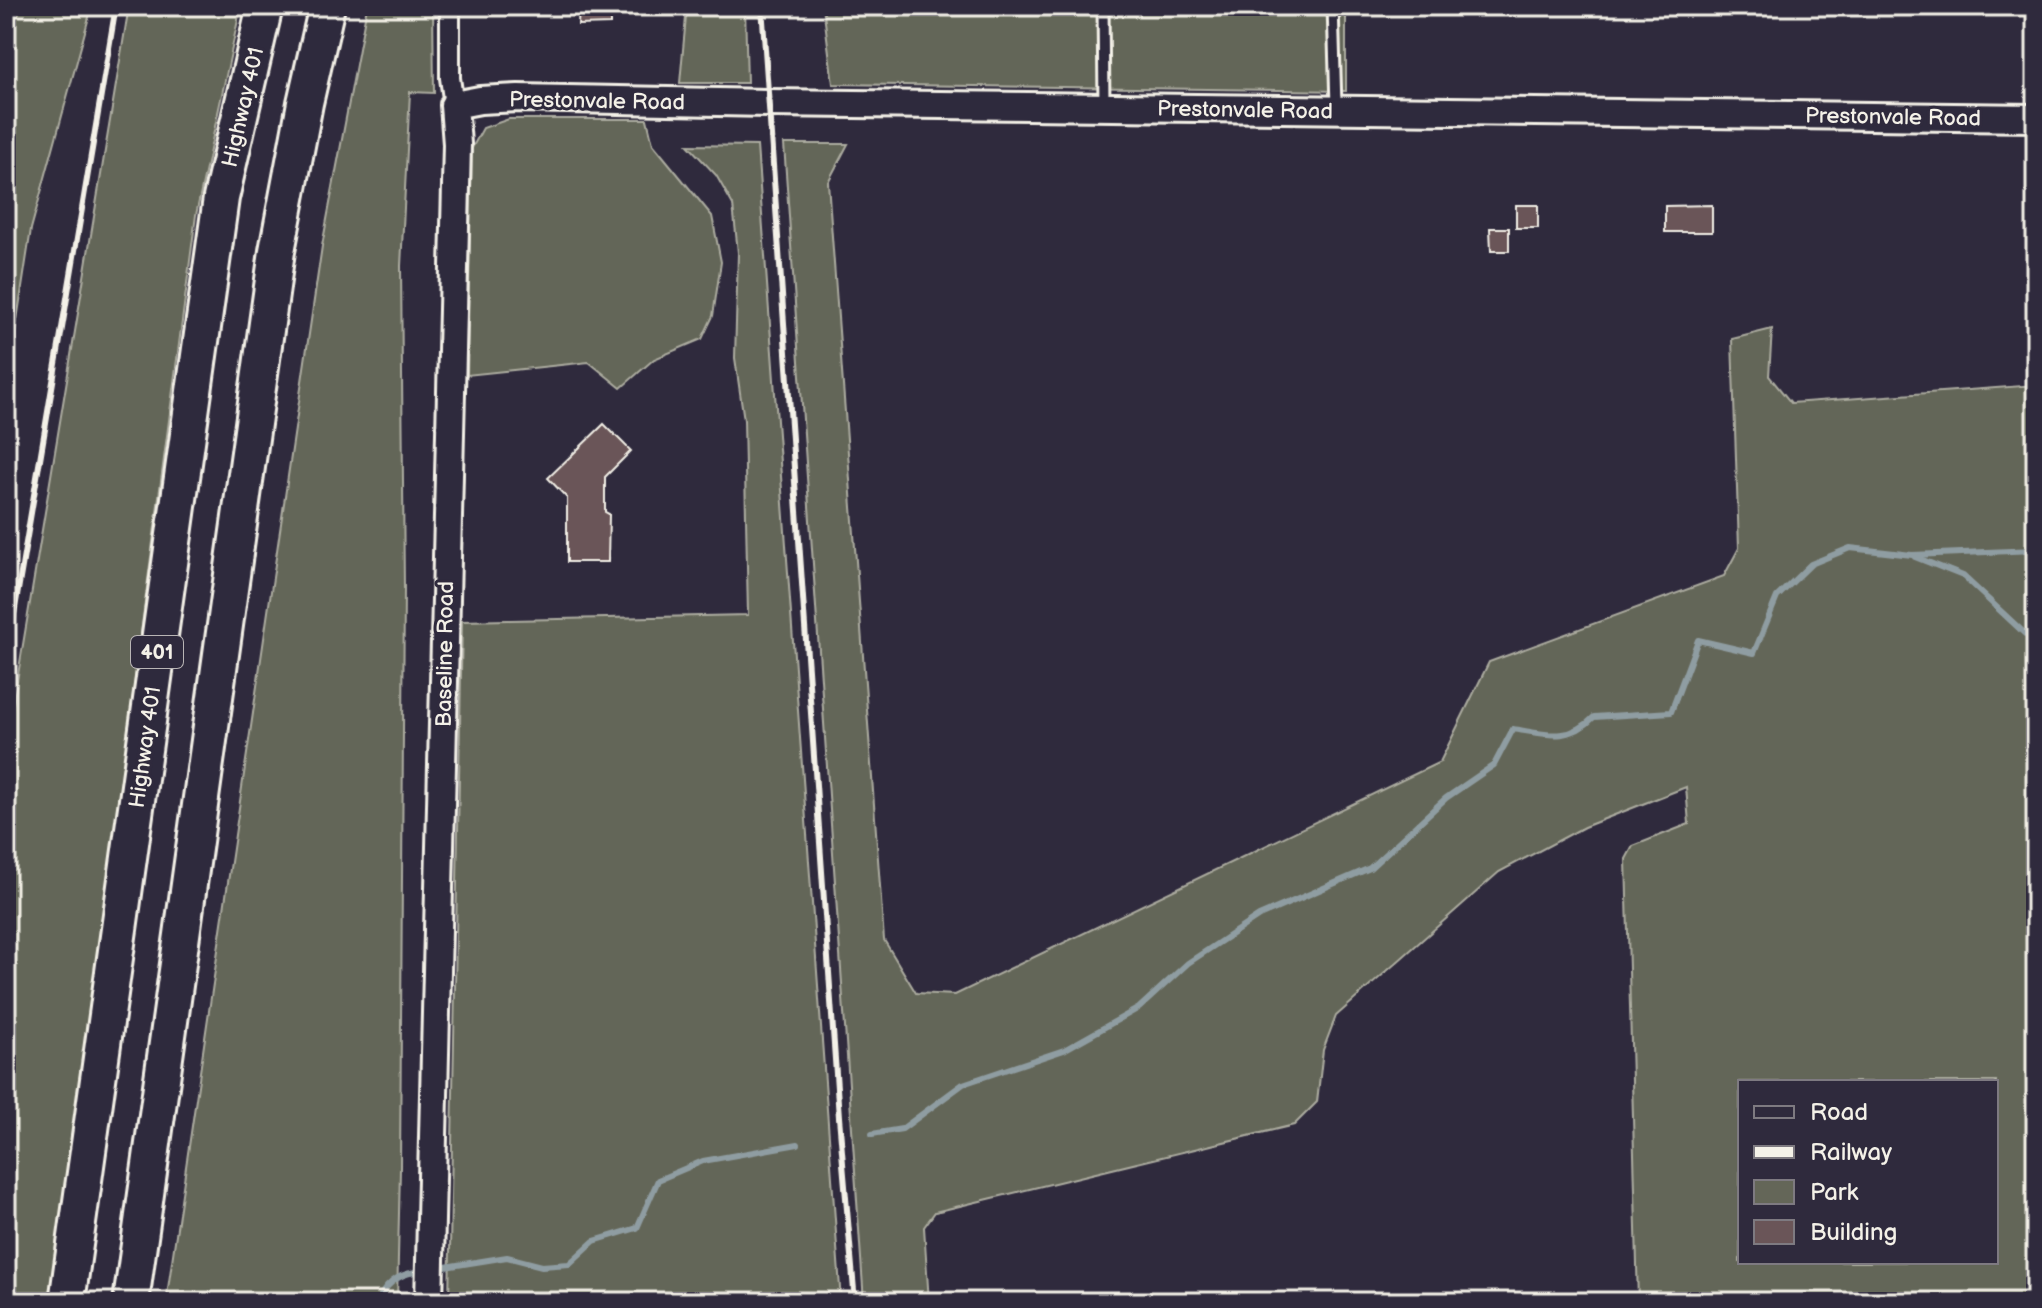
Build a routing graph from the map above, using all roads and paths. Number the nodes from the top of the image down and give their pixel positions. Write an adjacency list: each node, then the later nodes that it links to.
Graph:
1 (265, 6): 10 (highway, Highway 401 / 401)
2 (327, 6): 11 (highway)
3 (450, 6): 6 (street, Baseline Road)
4 (1103, 6): 7 (lane)
5 (1333, 6): 8 (lane)
6 (454, 105): 7 (street, Prestonvale Road); 12 (street, Baseline Road)
7 (1104, 107): 8 (street, Prestonvale Road)
8 (1336, 110): 9 (street, Prestonvale Road)
9 (2036, 118)
10 (67, 1302)
11 (131, 1302)
12 (429, 1302)

